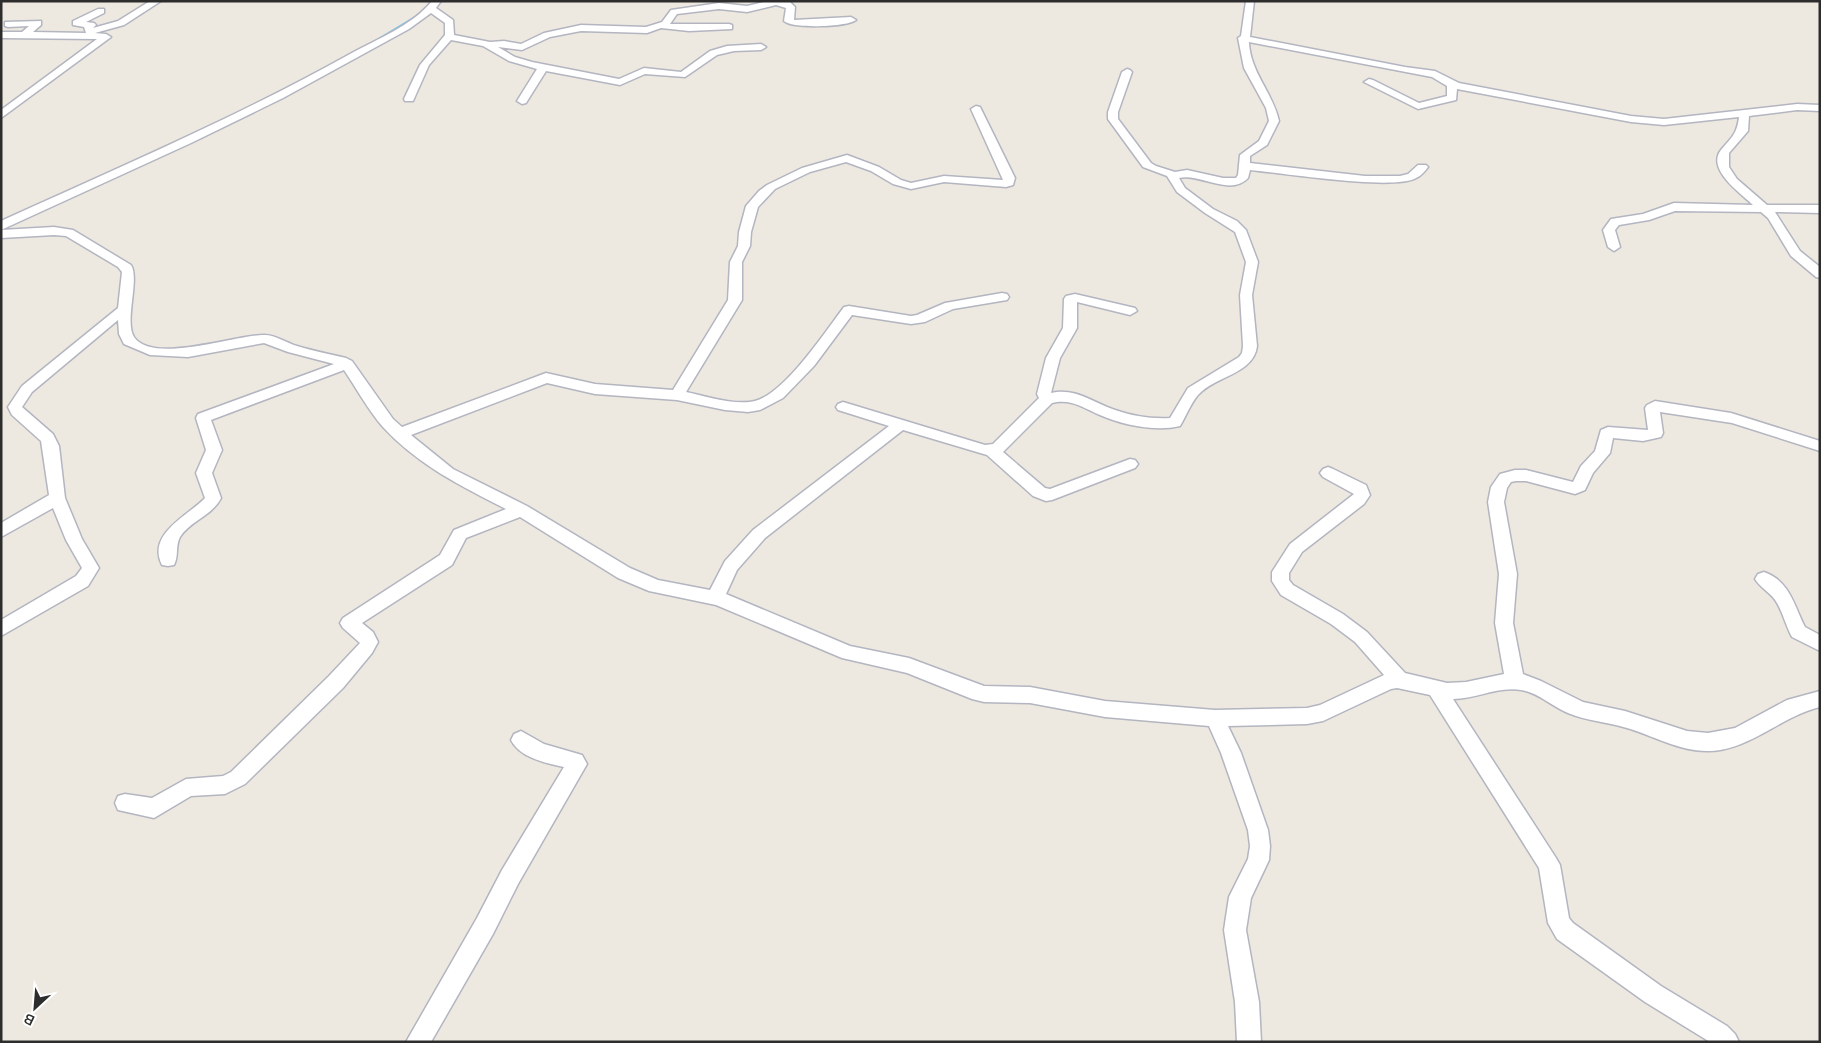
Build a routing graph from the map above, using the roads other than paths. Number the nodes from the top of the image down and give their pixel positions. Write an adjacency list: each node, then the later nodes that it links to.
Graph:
1 (157, 1): 10 (street)
2 (1250, 1): 13 (street)
3 (434, 5): 12 (street); 31 (street)
4 (101, 11): 10 (street)
5 (850, 20): 7 (street)
6 (1, 24): 9 (street)
7 (663, 26): 8 (street); 14 (street)
8 (729, 27)
9 (25, 34): 10 (street); 11 (street)
10 (85, 34): 25 (street)
11 (1, 35)
12 (449, 36): 14 (street); 20 (street)
13 (1243, 38): 19 (street); 26 (street)
14 (489, 45): 16 (street)
15 (761, 47): 16 (street)
16 (543, 68): 21 (street)
17 (1127, 72): 28 (street)
18 (1369, 82): 19 (street)
19 (1452, 85): 24 (street)
20 (409, 99)
21 (522, 101)
22 (1820, 108): 24 (street)
23 (976, 109): 39 (street)
24 (1744, 114): 29 (street)
25 (1, 115)
26 (1243, 166): 27 (street); 28 (street)
27 (1422, 167)
28 (1174, 175): 40 (street)
29 (1766, 208): 30 (street); 33 (street); 34 (street)
30 (1820, 209)
31 (1, 226)
32 (1, 234): 36 (street)
33 (1614, 247)
34 (1820, 274)
35 (1002, 298): 39 (street)
36 (124, 309): 38 (street); 48 (street)
37 (1130, 311): 40 (street)
38 (347, 364): 43 (street); 51 (street)
39 (677, 395): 43 (street)
40 (1047, 399): 45 (street)
41 (843, 407): 42 (street)
42 (902, 424): 45 (street); 53 (street)
43 (400, 434): 49 (street)
44 (1820, 446): 57 (street)
45 (992, 450): 46 (street)
46 (1130, 464)
47 (1328, 473): 56 (street)
48 (57, 498): 50 (street); 54 (street)
49 (520, 510): 53 (street); 62 (street)
50 (1, 531)
51 (168, 560)
52 (1764, 579): 55 (street)
53 (715, 598): 60 (street)
54 (1, 629)
55 (1820, 644)
56 (1399, 679): 58 (street); 60 (street)
57 (1515, 682): 58 (street); 59 (street)
58 (1437, 690): 65 (street)
59 (1820, 699)
60 (1215, 718): 64 (street)
61 (521, 740): 63 (street)
62 (125, 802)
63 (418, 1042)
64 (1249, 1042)
65 (1727, 1042)

